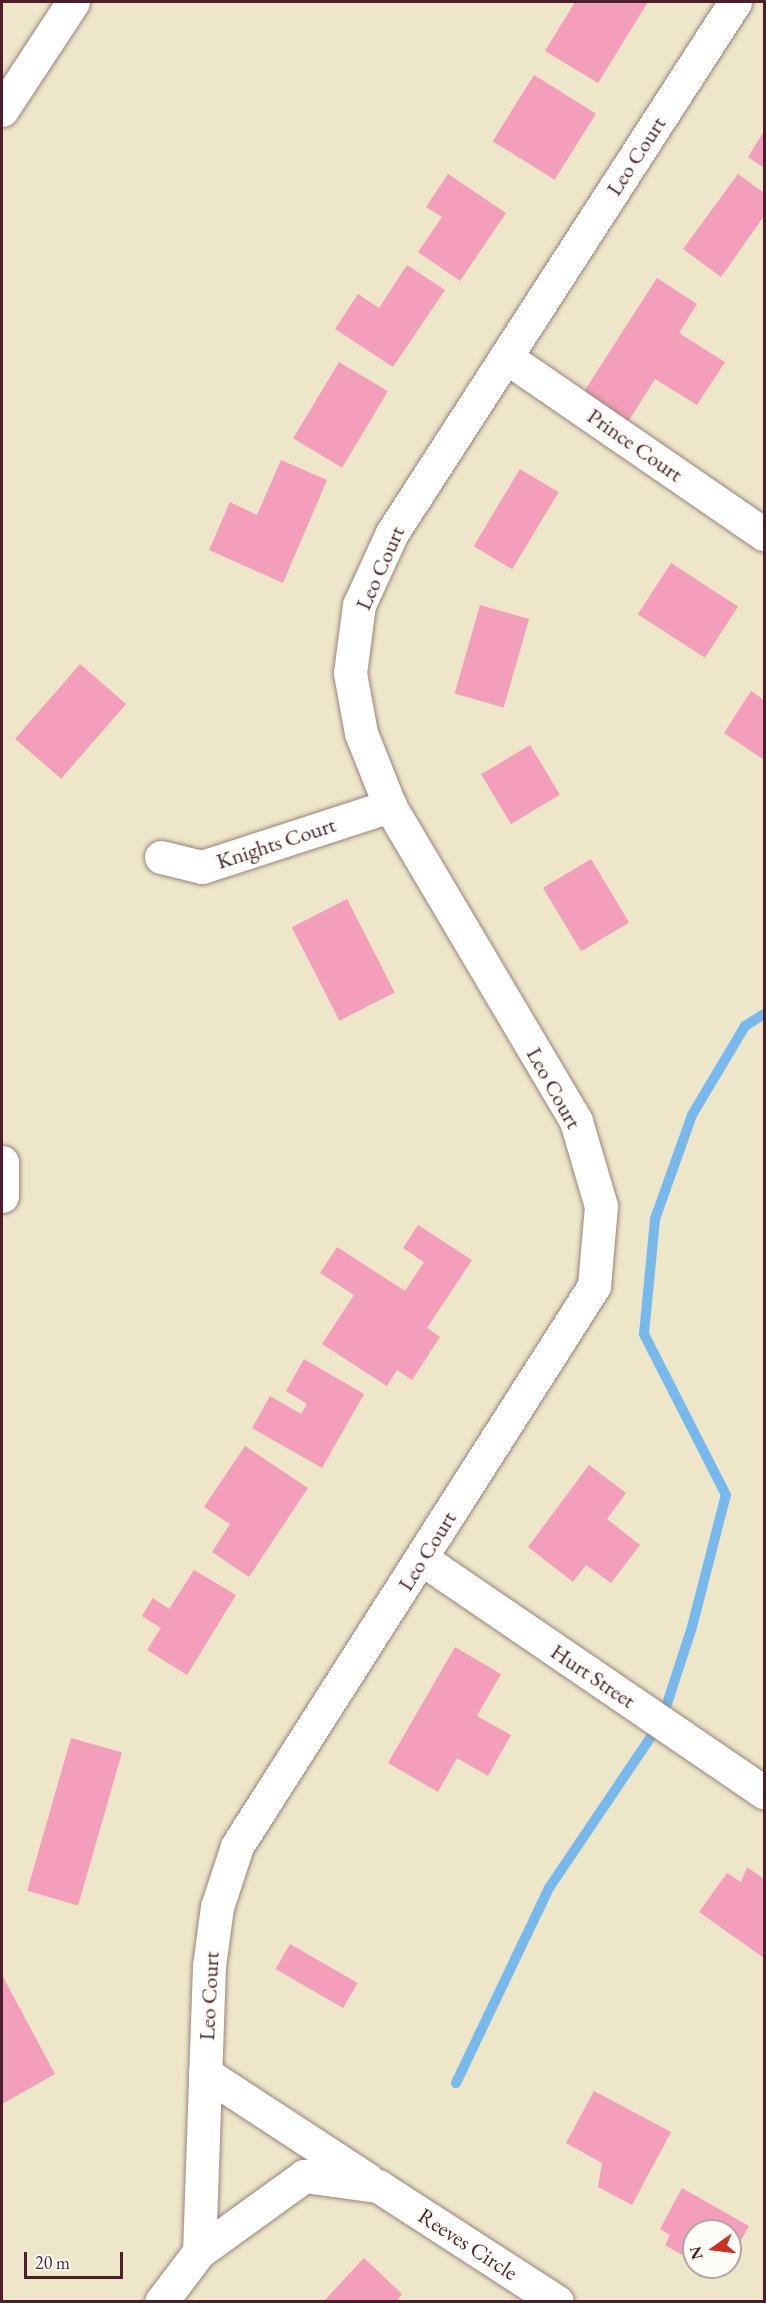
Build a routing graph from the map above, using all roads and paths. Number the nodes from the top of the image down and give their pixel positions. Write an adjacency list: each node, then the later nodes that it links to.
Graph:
1 (73, 2): 3 (street)
2 (735, 2): 4 (street, Leo Court)
3 (2, 110)
4 (507, 357): 5 (street, Prince Court); 6 (street, Leo Court)
5 (765, 534)
6 (390, 806): 7 (street, Knights Court); 10 (street, Leo Court)
7 (161, 857)
8 (2, 1162): 9 (street)
9 (2, 1196)
10 (422, 1559): 11 (street, Hurt Street); 12 (street, Leo Court)
11 (765, 1792)
12 (205, 2073): 13 (street, Reeves Circle); 14 (street, Leo Court)
13 (378, 2186): 14 (street, Reeves Circle); 16 (street, Reeves Circle)
14 (199, 2252): 15 (street, Reeves Circle)
15 (162, 2301)
16 (557, 2301)

